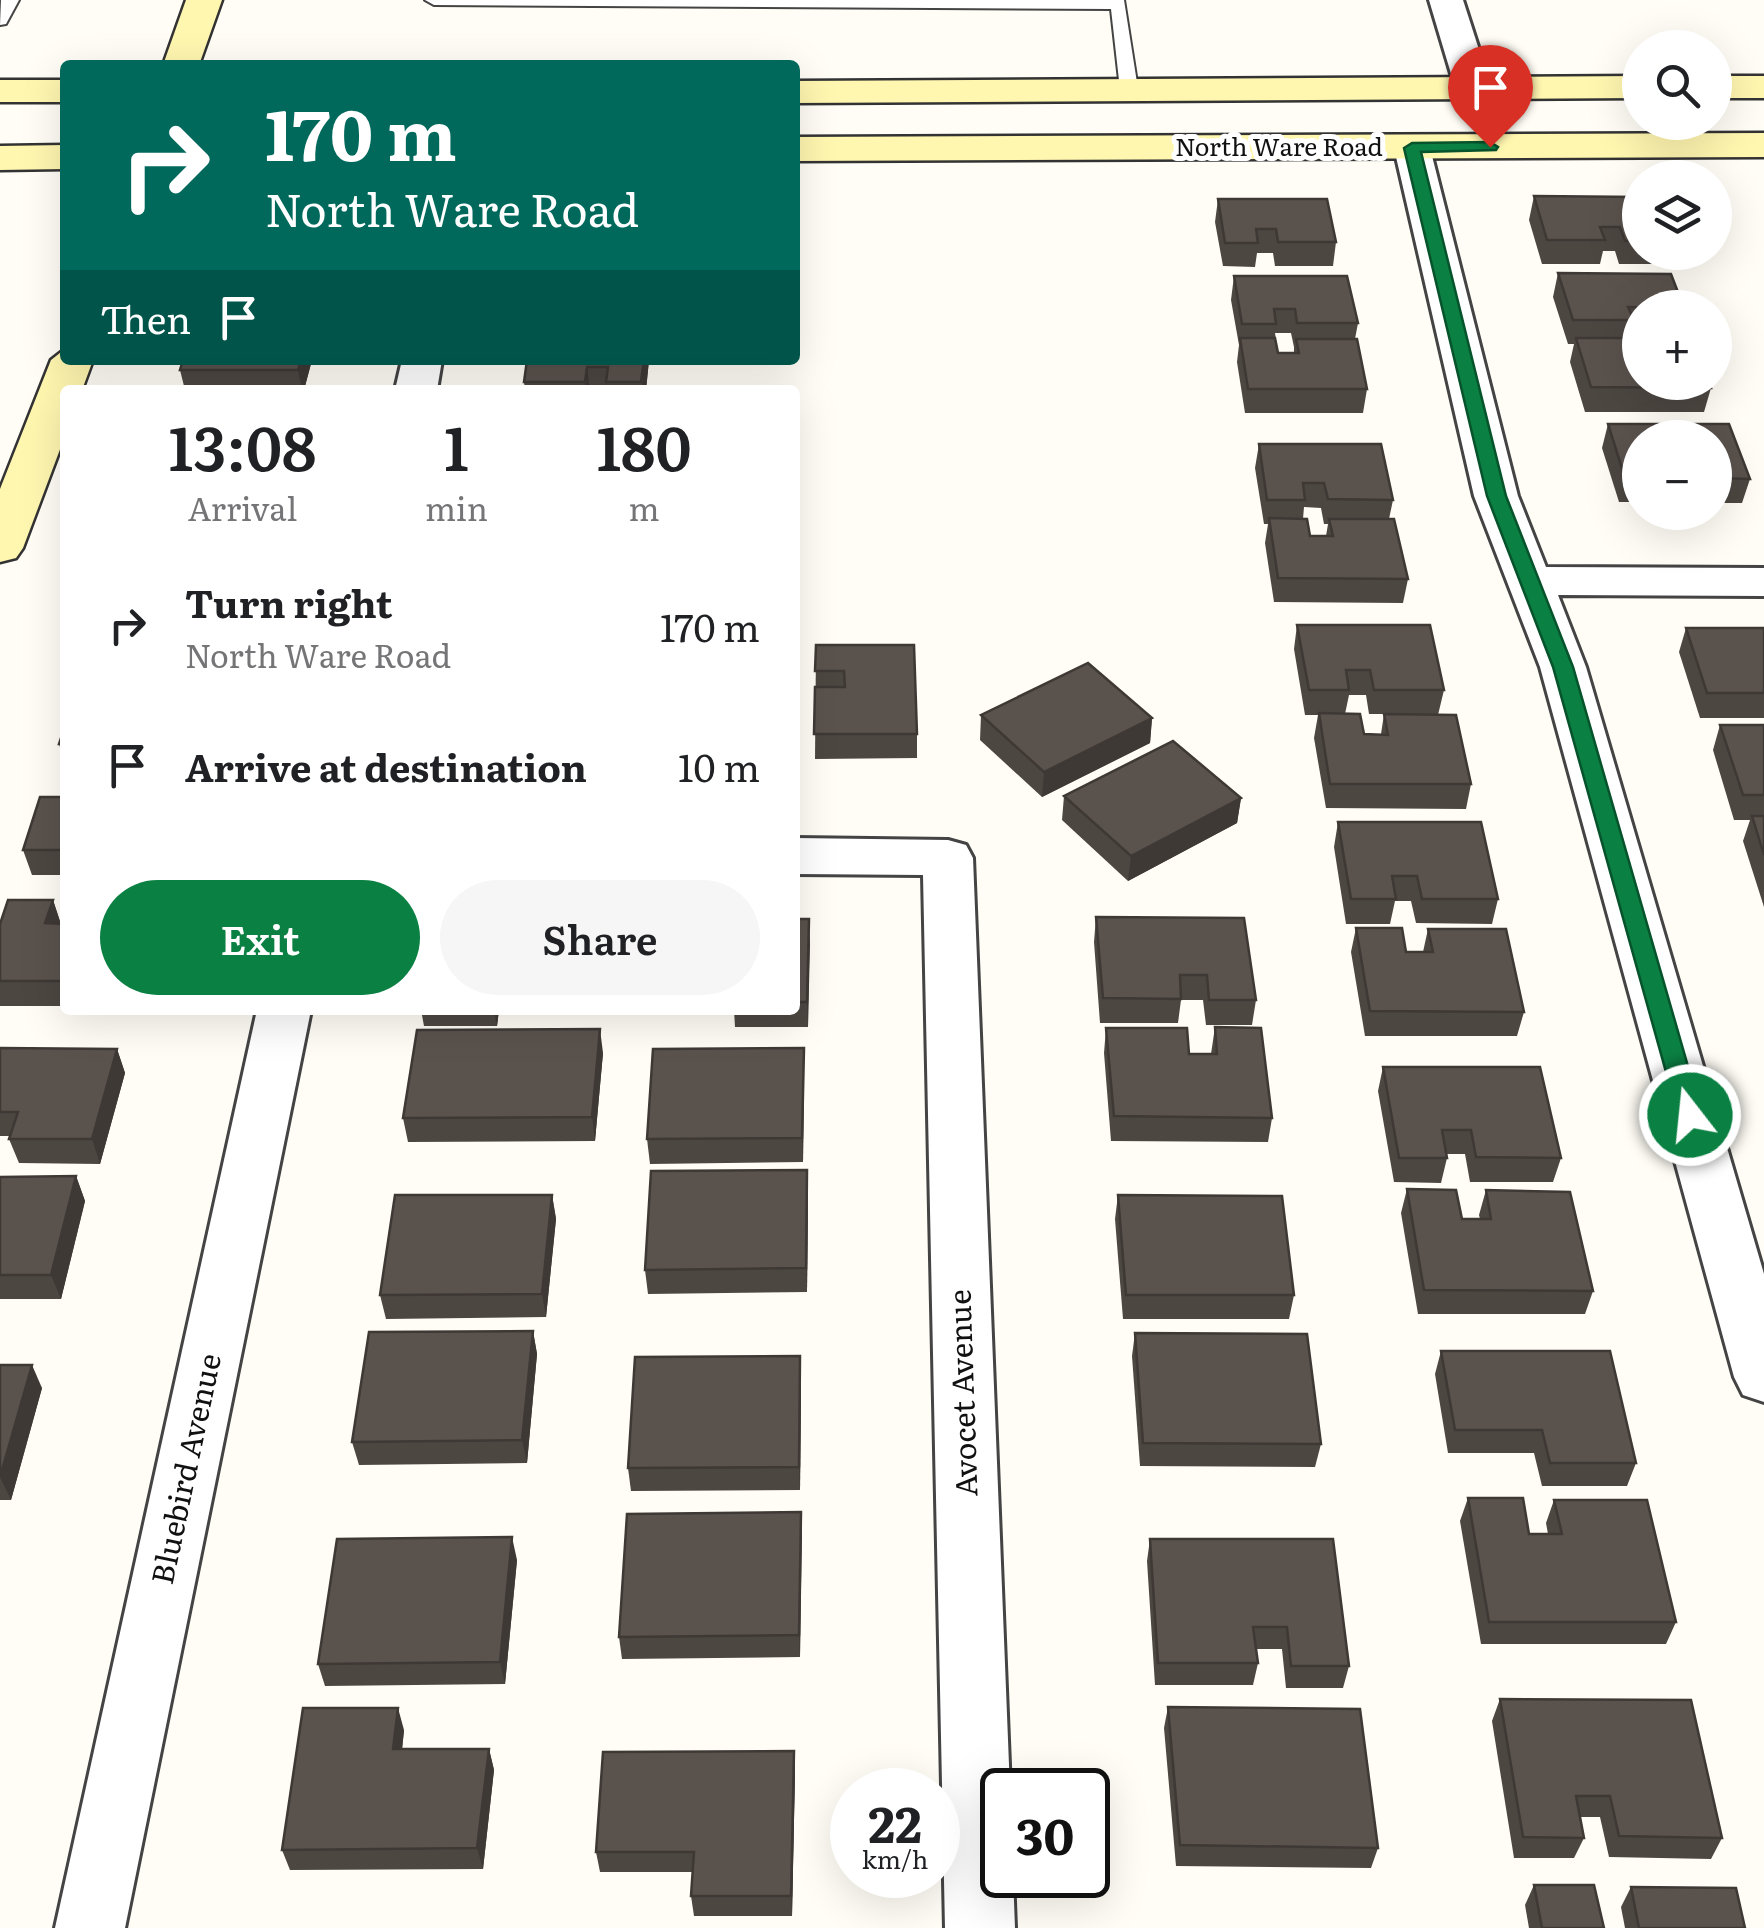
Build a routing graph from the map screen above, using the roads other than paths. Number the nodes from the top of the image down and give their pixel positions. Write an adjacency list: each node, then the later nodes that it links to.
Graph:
1 (10, 0): 5 (lane)
2 (204, 0): 6 (main road)
3 (434, 0): 10 (lane)
4 (1446, 0): 11 (street)
5 (0, 20)
6 (183, 60)
7 (1622, 87): 11 (main road, North Ware Road)
8 (1732, 87): 9 (main road)
9 (1764, 87)
10 (1129, 88): 11 (main road, North Ware Road); 14 (main road, North Ware Road)
11 (1473, 88)
12 (0, 91): 13 (main road)
13 (60, 91)
14 (800, 92)
15 (1732, 121): 16 (main road)
16 (1764, 121)
17 (1622, 122): 19 (main road)
18 (1764, 145): 19 (main road, North Ware Road)
19 (1412, 148): 20 (main road, North Ware Road); 26 (street)
20 (800, 150)
21 (60, 157): 22 (main road)
22 (0, 158)
23 (70, 365): 24 (main road)
24 (14, 476): 25 (main road)
25 (0, 548)
26 (1531, 582): 27 (street); 30 (street)
27 (1764, 582)
28 (800, 856): 32 (street, Avocet Avenue)
29 (283, 1015): 31 (street, Bluebird Avenue)
30 (1764, 1376)
31 (90, 1928)
32 (980, 1928)

